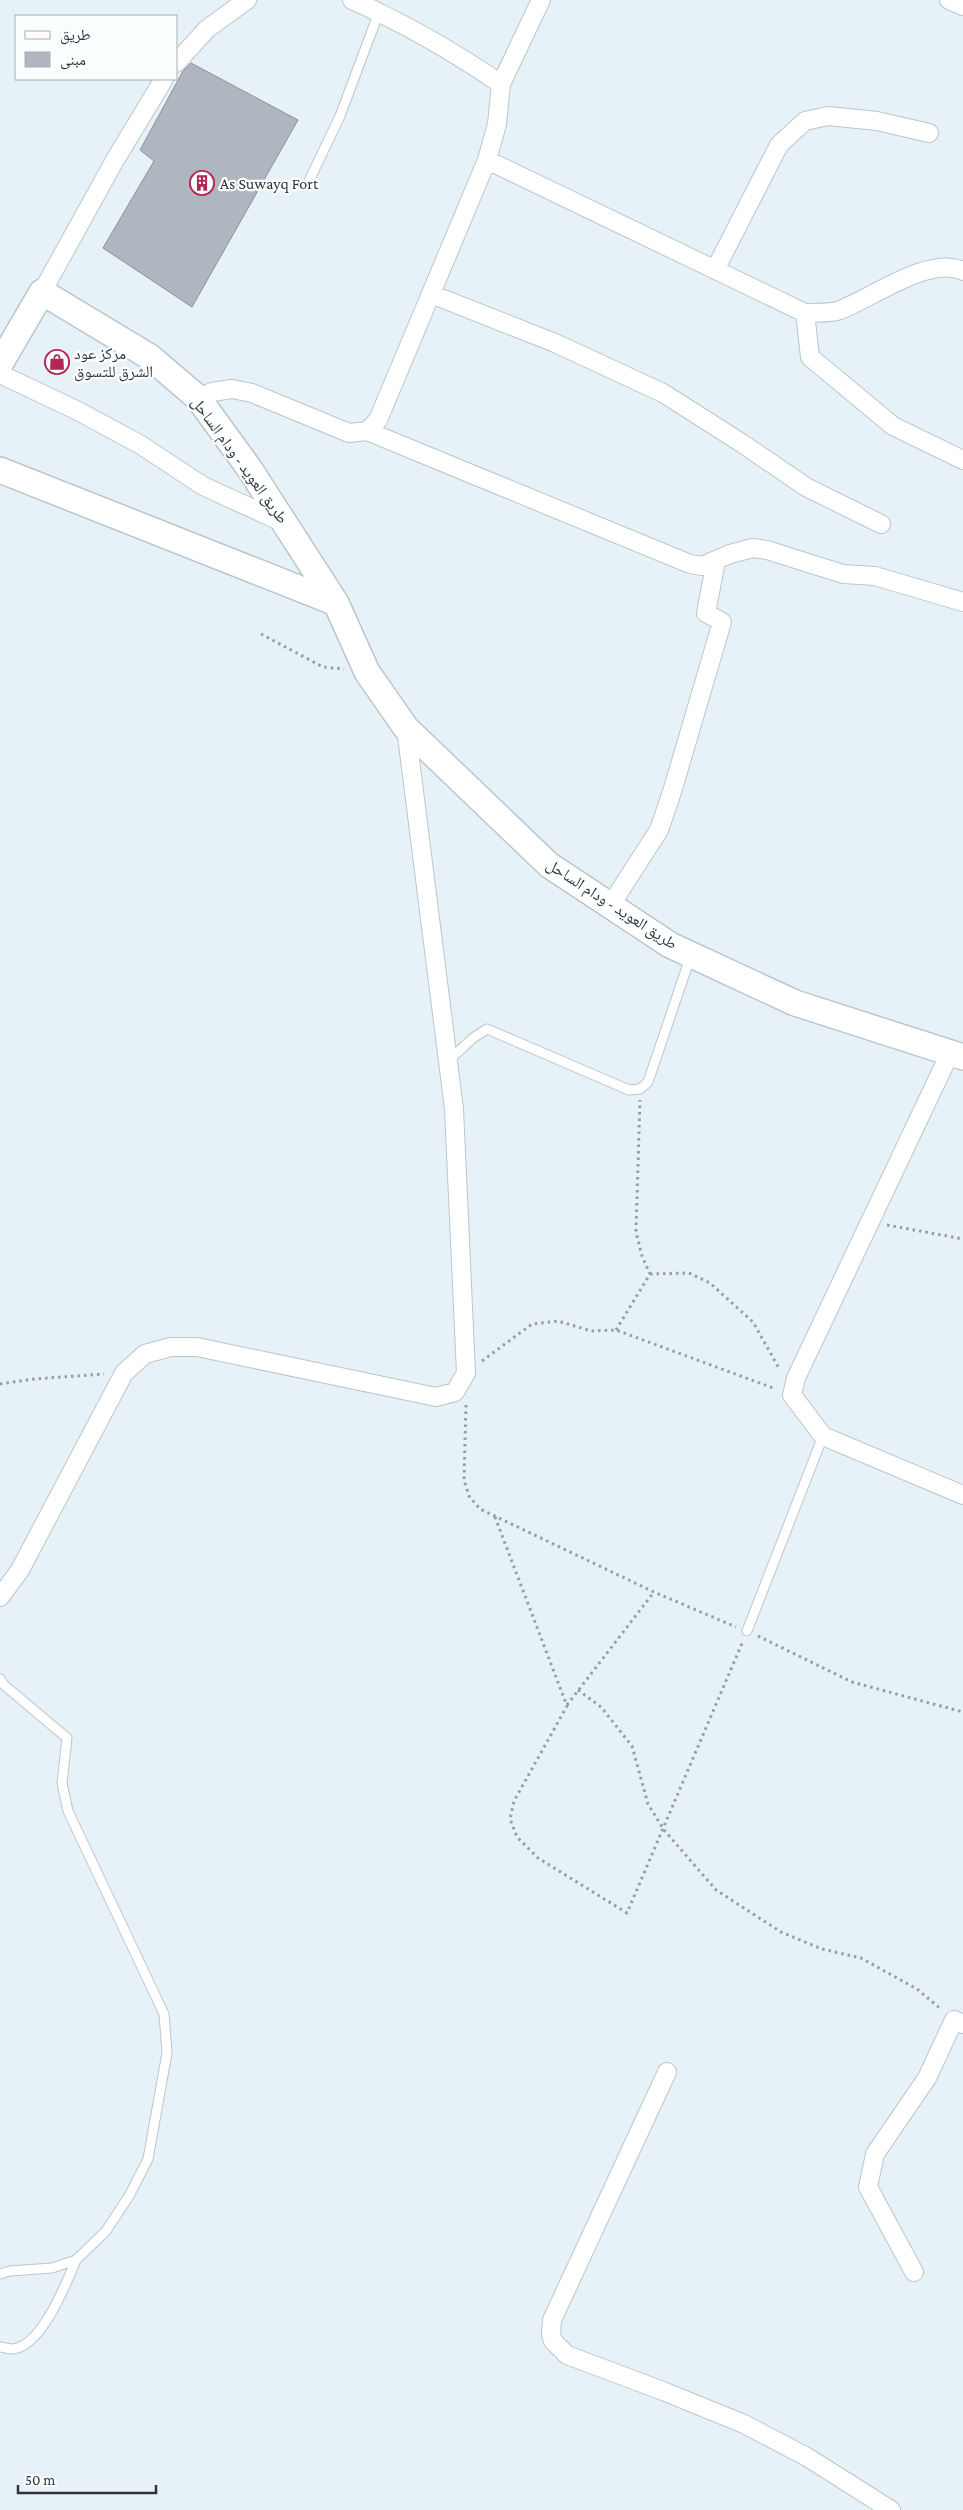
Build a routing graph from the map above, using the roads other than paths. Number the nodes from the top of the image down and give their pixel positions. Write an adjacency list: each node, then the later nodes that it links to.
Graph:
1 (246, 0): 7 (street)
2 (352, 0): 6 (street)
3 (541, 0): 9 (street)
4 (949, 0): 5 (street)
5 (963, 6)
6 (379, 12): 9 (street); 12 (lane)
7 (178, 61)
8 (163, 80): 15 (street)
9 (501, 84): 11 (street)
10 (929, 133): 13 (street)
11 (487, 160): 13 (street); 16 (street)
12 (308, 183)
13 (715, 270): 17 (street)
14 (963, 271): 17 (street)
15 (42, 292): 18 (main road); 20 (main road, طريق العويد - ودام الساحل)
16 (431, 294): 21 (street); 24 (street)
17 (805, 313): 22 (street)
18 (0, 364)
19 (0, 374): 25 (street)
20 (198, 398): 21 (street); 25 (main road, طريق العويد - ودام الساحل)
21 (367, 431): 26 (street)
22 (963, 460)
23 (0, 470): 28 (main road)
24 (881, 524)
25 (287, 525): 28 (main road, طريق العويد - ودام الساحل)
26 (716, 561): 27 (street); 30 (street)
27 (963, 602)
28 (336, 603): 29 (main road, طريق العويد - ودام الساحل)
29 (406, 728): 30 (main road, طريق العويد - ودام الساحل); 33 (street)
30 (610, 906): 31 (main road, طريق العويد - ودام الساحل)
31 (691, 955): 32 (main road, طريق العويد - ودام الساحل); 33 (lane)
32 (956, 1055): 34 (street)
33 (448, 1062): 36 (street)
34 (823, 1436): 35 (street); 37 (lane)
35 (963, 1496)
36 (0, 1597)
37 (747, 1631)
38 (0, 1679): 41 (lane)
39 (958, 2022): 42 (street)
40 (666, 2072): 45 (street)
41 (76, 2260): 43 (lane); 44 (lane)
42 (914, 2272)
43 (0, 2274)
44 (0, 2347)
45 (891, 2510)

